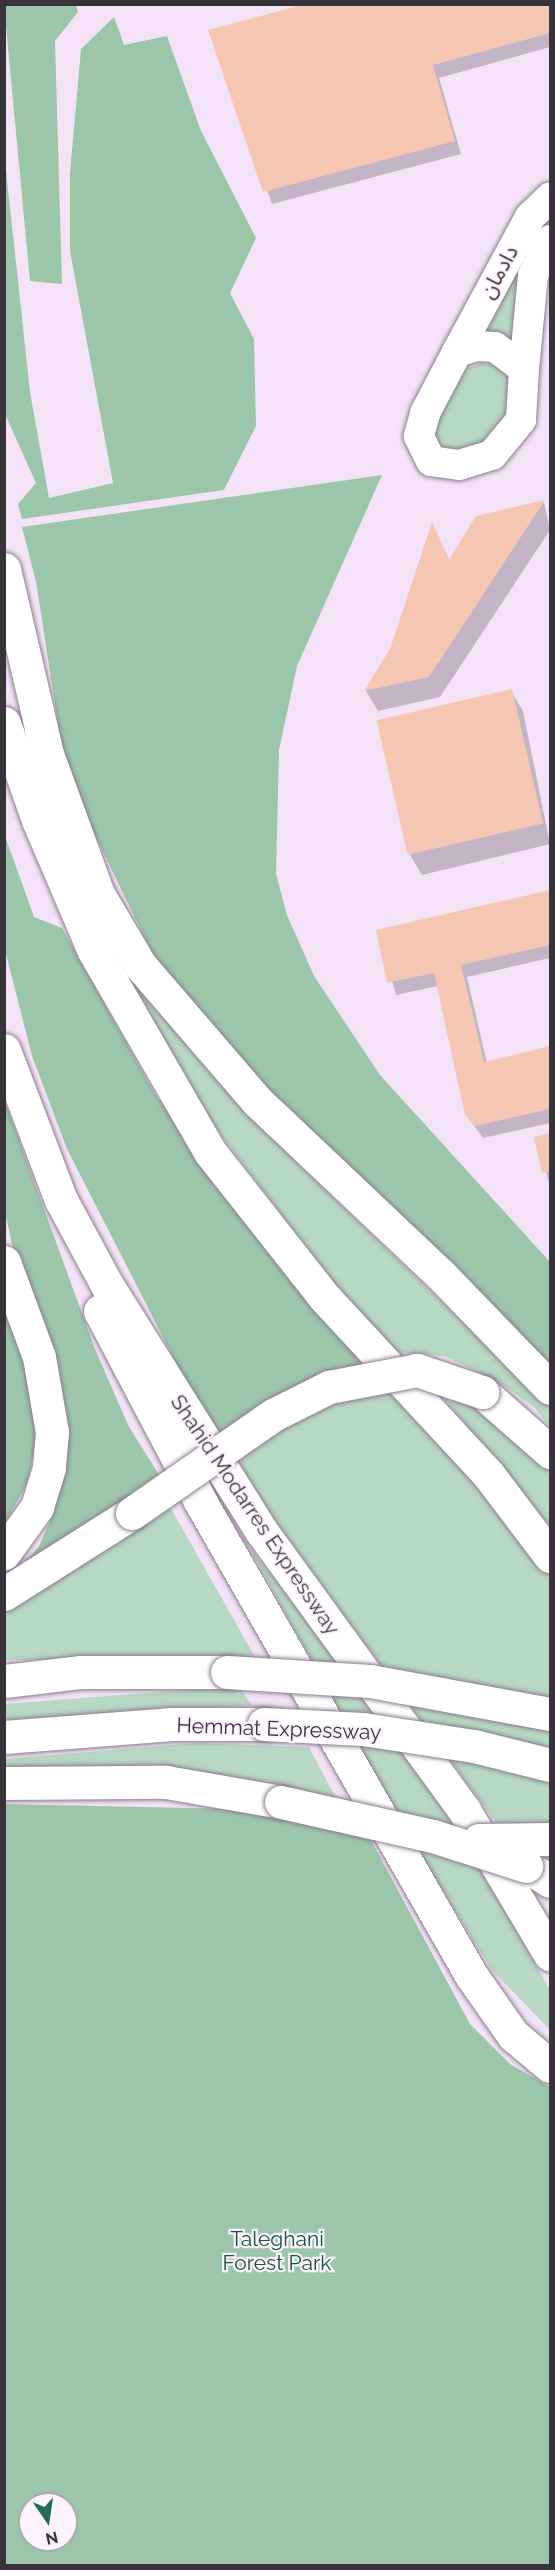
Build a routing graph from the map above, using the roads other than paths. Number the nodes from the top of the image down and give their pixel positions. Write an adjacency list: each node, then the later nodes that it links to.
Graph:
1 (550, 198): 3 (street, دادمان)
2 (550, 240): 4 (street, دادمان)
3 (457, 352): 4 (street); 4 (street)
4 (524, 369)
5 (4, 569): 10 (highway)
6 (4, 723): 13 (highway)
7 (4, 1050): 8 (highway, Shahid Modarres Expressway)
8 (61, 1200): 23 (highway, Shahid Modarres Expressway); 24 (highway)
9 (4, 1262): 12 (highway)
10 (550, 1388)
11 (550, 1452): 14 (highway, bridge)
12 (4, 1553)
13 (550, 1556)
14 (4, 1594)
15 (4, 1682): 16 (highway, bridge)
16 (550, 1714)
17 (4, 1737): 18 (highway, Hemmat Expressway, bridge)
18 (550, 1765)
19 (4, 1783): 20 (highway, bridge)
20 (433, 1836): 21 (highway, bridge); 22 (highway, bridge)
21 (550, 1839)
22 (538, 1874)
23 (550, 1954)
24 (543, 2062)

